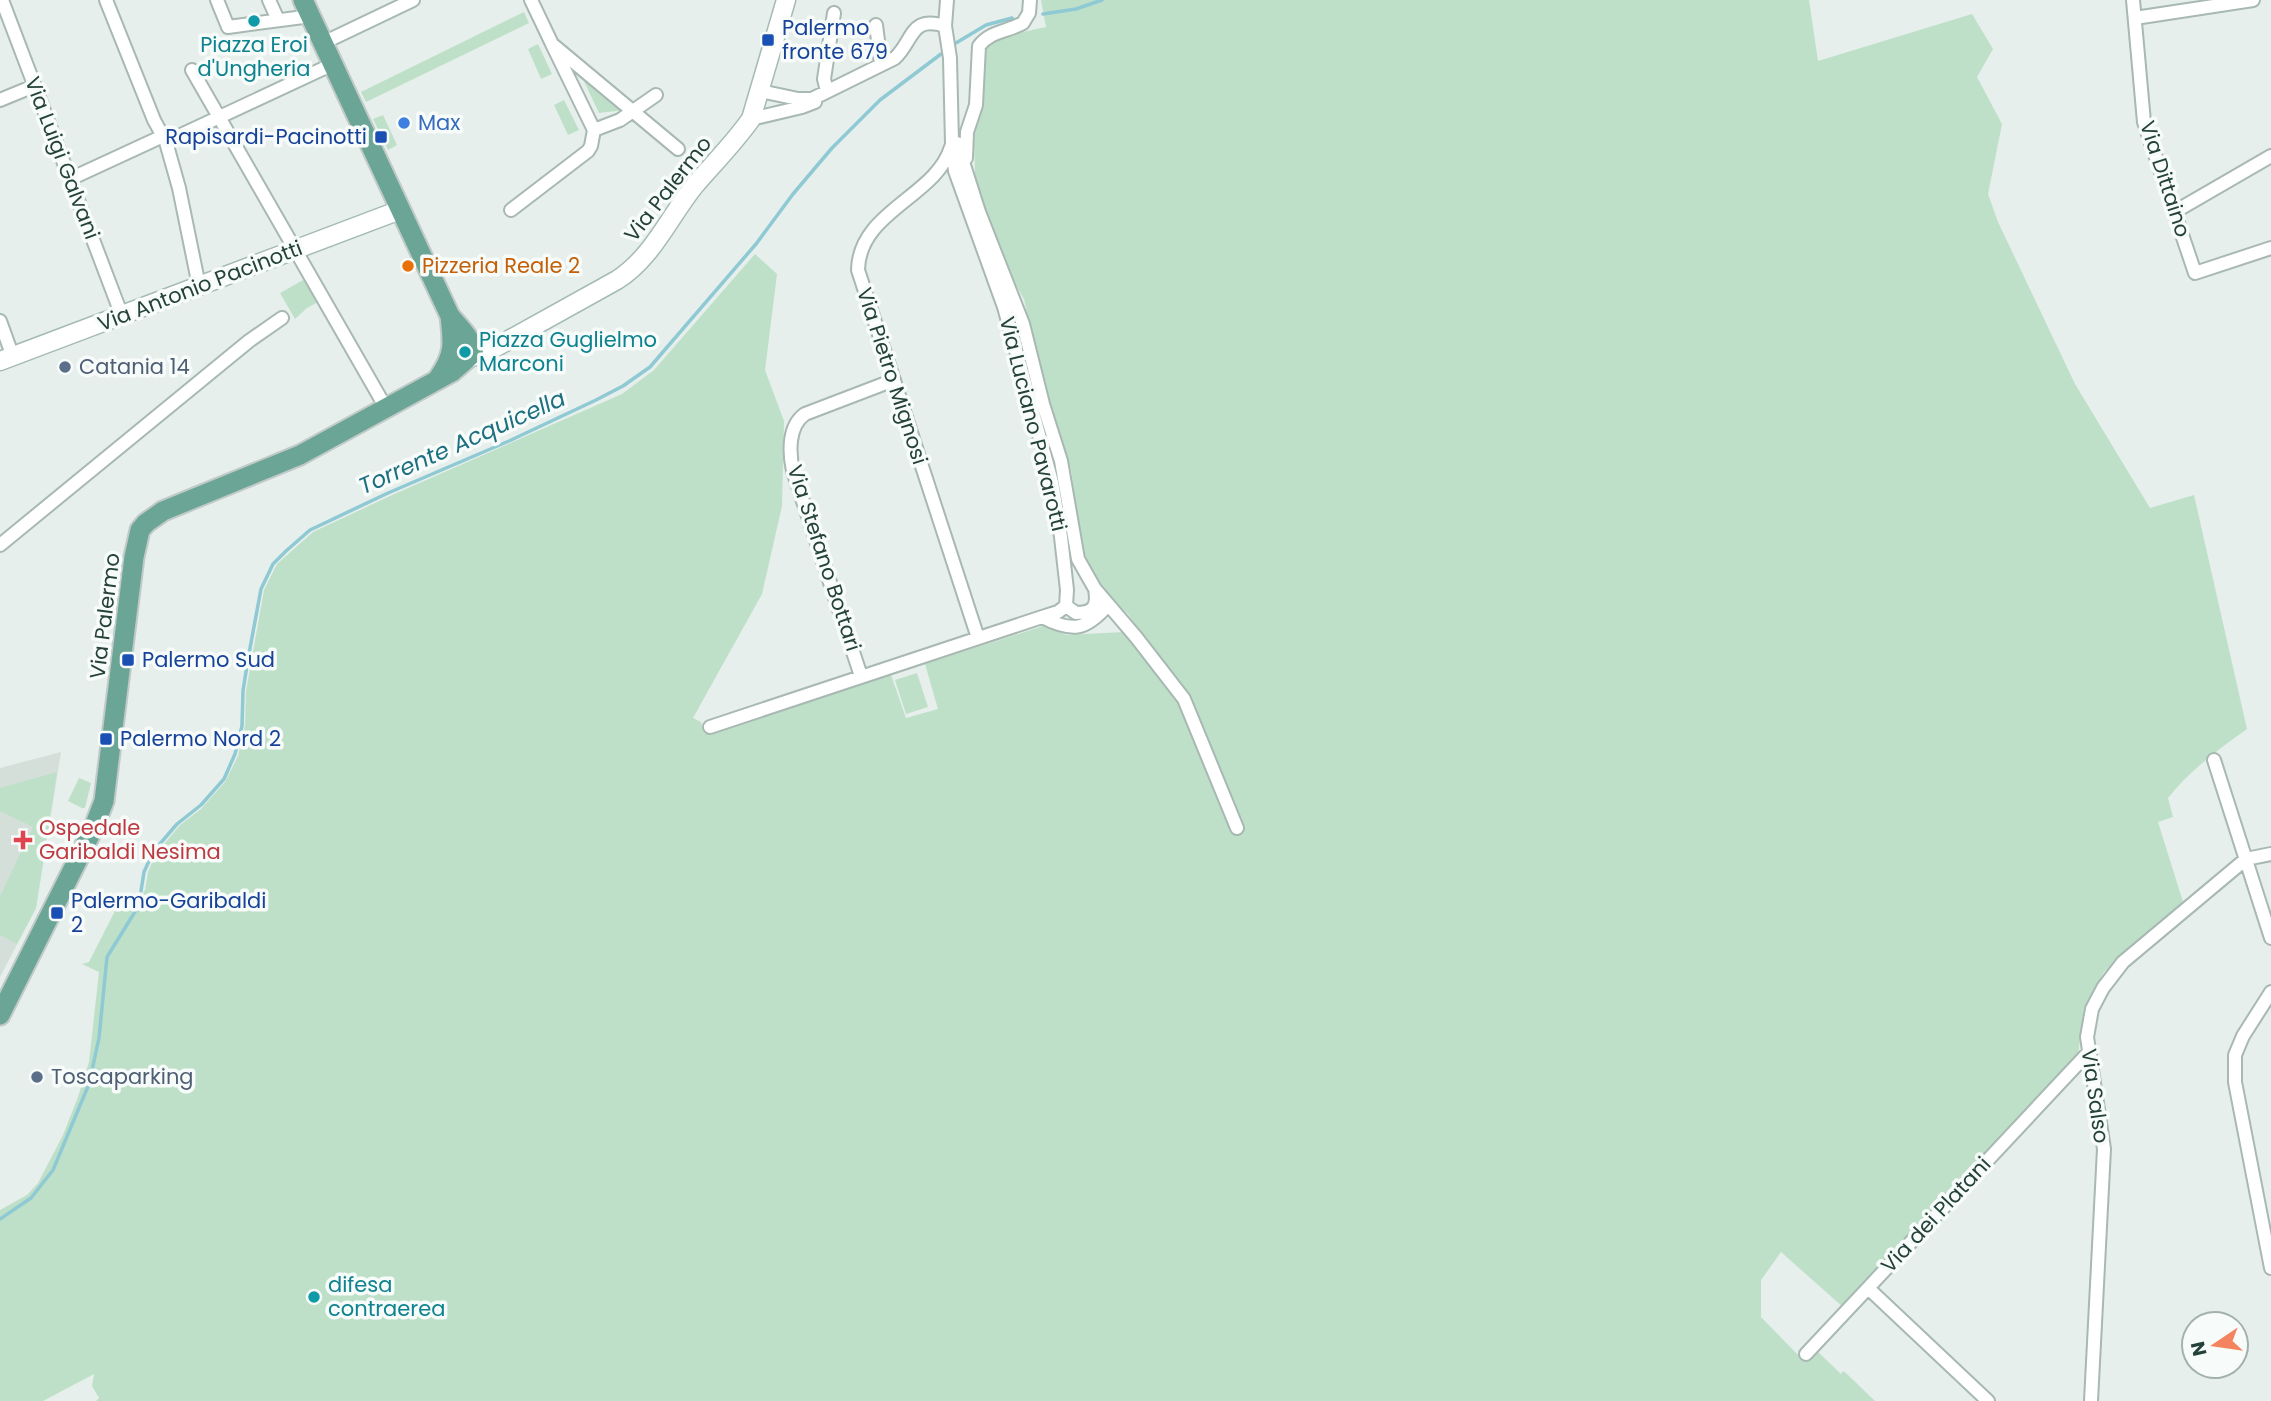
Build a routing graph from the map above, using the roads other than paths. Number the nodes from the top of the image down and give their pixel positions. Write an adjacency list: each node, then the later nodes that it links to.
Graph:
1 (2, 0): 23 (street, Via Luigi Galvani)
2 (106, 0): 34 (street)
3 (218, 0): 15 (street)
4 (270, 0): 15 (street)
5 (413, 0): 18 (street)
6 (531, 0): 19 (street)
7 (786, 0): 24 (main road, Via Palermo)
8 (947, 0): 17 (street)
9 (1030, 0): 31 (street)
10 (2133, 0): 14 (street, Via Dittaino)
11 (2253, 0): 14 (street)
12 (307, 8): 15 (street); 18 (main road)
13 (834, 13): 25 (street)
14 (2136, 18): 42 (street, Via Dittaino)
15 (278, 20)
16 (876, 25): 21 (street)
17 (946, 26): 21 (street); 32 (street)
18 (323, 43): 20 (main road)
19 (552, 44): 28 (street); 33 (street)
20 (333, 64): 29 (street); 40 (main road)
21 (881, 64): 25 (street)
22 (192, 70): 29 (street)
23 (34, 86): 27 (street); 39 (street, Via Luigi Galvani)
24 (760, 91): 25 (street); 30 (main road, Via Palermo)
25 (827, 91): 30 (street)
26 (656, 95): 28 (street)
27 (0, 100)
28 (633, 112): 33 (street); 35 (street)
29 (219, 119): 34 (street); 44 (street)
30 (751, 119): 49 (main road, Via Palermo)
31 (969, 120): 32 (street); 38 (street)
32 (952, 127): 37 (street, Via Pietro Mignosi); 38 (street)
33 (594, 130): 41 (street)
34 (164, 139): 39 (street); 45 (street)
35 (678, 149)
36 (2271, 156): 42 (street)
37 (951, 160): 51 (street, Via Pietro Mignosi); 56 (street, Via Luciano Pavarotti)
38 (967, 172): 54 (street)
39 (70, 179): 46 (street, Via Luigi Galvani)
40 (400, 209): 44 (main road, Via Antonio Pacinotti); 49 (main road)
41 (511, 210)
42 (2176, 211): 43 (street, Via Dittaino)
43 (2271, 248)
44 (296, 250): 45 (main road, Via Antonio Pacinotti); 52 (street)
45 (199, 286): 46 (main road, Via Antonio Pacinotti)
46 (122, 316): 50 (main road, Via Antonio Pacinotti)
47 (282, 318): 53 (street)
48 (0, 321): 50 (street)
49 (463, 348): 52 (main road, Via Palermo)
50 (6, 359)
51 (894, 380): 58 (street, Via Pietro Mignosi); 59 (street, Via Stefano Bottari)
52 (386, 408): 67 (main road, Via Palermo)
53 (0, 545)
54 (1095, 589): 55 (street); 56 (street)
55 (1108, 605): 57 (street); 62 (street)
56 (1066, 606): 57 (street)
57 (1042, 617): 58 (street)
58 (978, 638): 59 (street)
59 (861, 676): 60 (street)
60 (710, 727)
61 (2214, 760): 64 (street)
62 (1237, 828)
63 (2271, 854): 64 (street)
64 (2246, 859): 65 (street); 68 (street, Via Salso)
65 (2271, 938)
66 (2271, 992): 69 (street)
67 (0, 1015)
68 (2088, 1053): 70 (street, Via dei Platani); 73 (street, Via Salso)
69 (2271, 1268)
70 (1868, 1288): 71 (street); 72 (street, Via dei Platani)
71 (1807, 1354)
72 (1988, 1401)
73 (2091, 1401)

